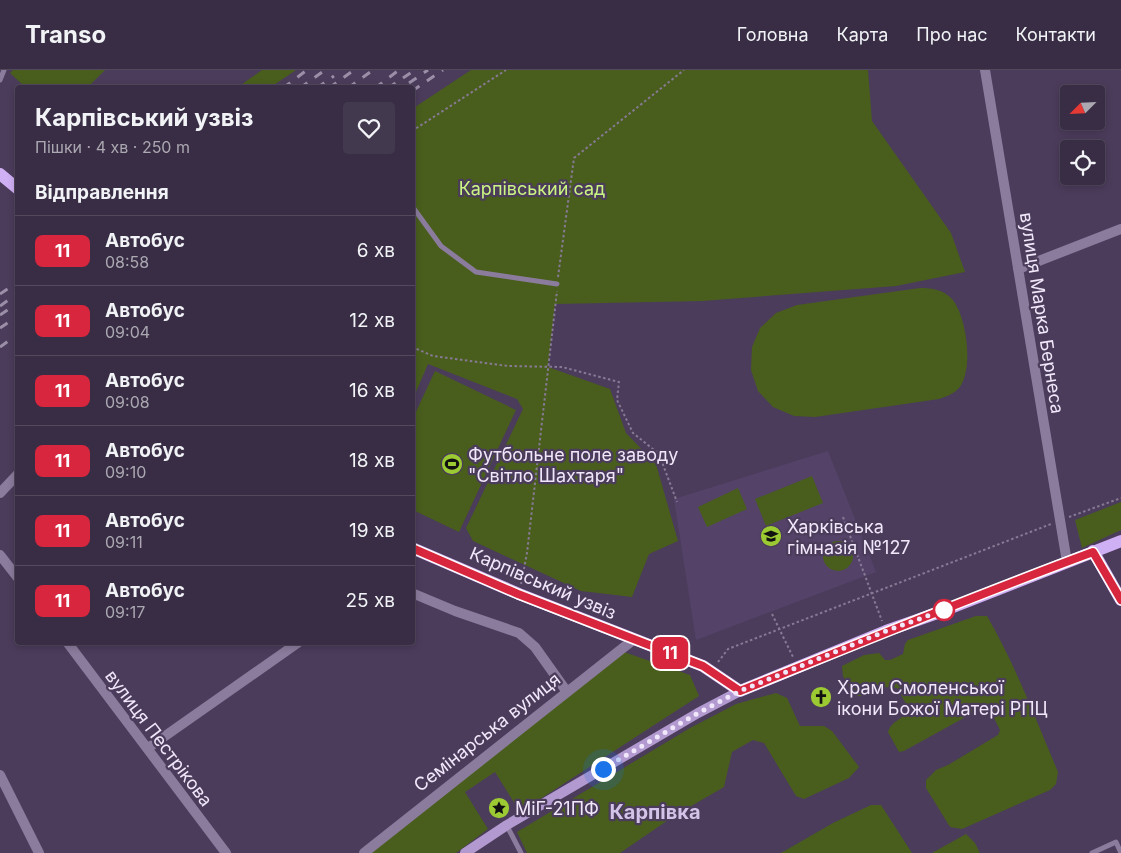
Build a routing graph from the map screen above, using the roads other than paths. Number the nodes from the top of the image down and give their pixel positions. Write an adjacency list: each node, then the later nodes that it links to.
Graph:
1 (4, 70): 3 (lane)
2 (985, 70): 8 (street, вулиця Марка Бернеса)
3 (0, 80)
4 (0, 174): 5 (main road)
5 (15, 186)
6 (415, 210): 9 (lane)
7 (1121, 229): 8 (street)
8 (1018, 269): 16 (street, вулиця Марка Бернеса)
9 (557, 284)
10 (15, 477): 11 (street)
11 (0, 493)
12 (1121, 541): 14 (main road)
13 (415, 549): 20 (main road, Карпівський узвіз)
14 (1093, 552): 16 (main road); 19 (main road)
15 (0, 555): 17 (street)
16 (1067, 562): 23 (main road)
17 (15, 574)
18 (415, 594): 24 (street)
19 (1121, 600)
20 (633, 640): 23 (main road, Карпівський узвіз); 24 (street, Семінарська вулиця)
21 (69, 645): 25 (street, вулиця Пестрікова)
22 (296, 645): 25 (street)
23 (740, 691): 27 (main road)
24 (567, 692): 30 (street, Семінарська вулиця)
25 (148, 748): 29 (street, вулиця Пестрікова)
26 (0, 775): 28 (street)
27 (507, 825): 31 (main road); 32 (lane)
28 (39, 853)
29 (226, 853)
30 (364, 853)
31 (465, 853)
32 (521, 853)
33 (1092, 853): 34 (lane)
34 (1121, 853)

